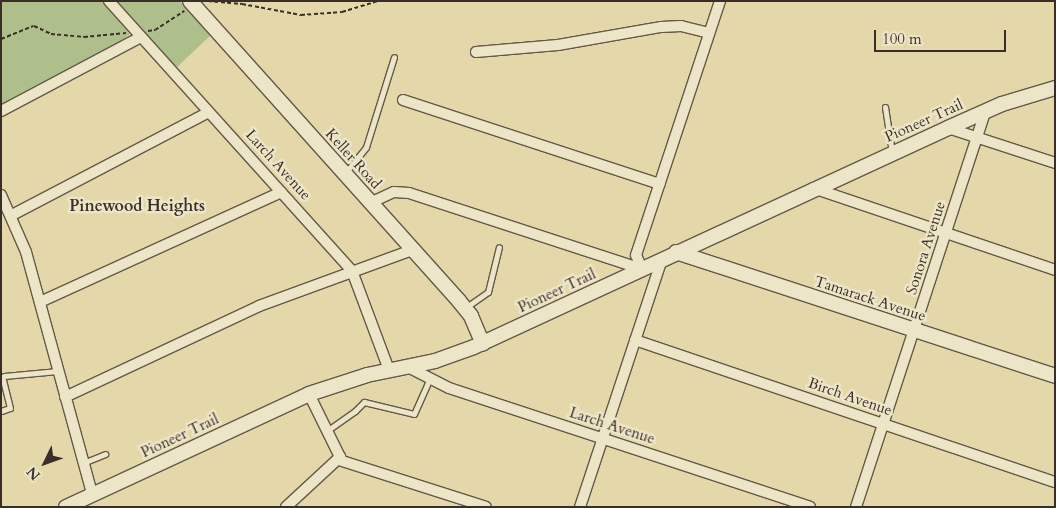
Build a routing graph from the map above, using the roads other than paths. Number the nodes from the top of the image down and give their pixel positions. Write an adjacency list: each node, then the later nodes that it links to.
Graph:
1 (109, 1): 5 (street, Larch Avenue)
2 (720, 1): 4 (street)
3 (200, 2): 18 (main road, Keller Road)
4 (710, 33): 6 (street); 19 (street)
5 (139, 34): 11 (street); 12 (street, Larch Avenue)
6 (476, 52)
7 (394, 57): 18 (lane)
8 (1055, 88): 13 (main road, Pioneer Trail)
9 (403, 100): 19 (street)
10 (885, 107): 16 (lane)
11 (1, 110)
12 (209, 112): 21 (street, Larch Avenue); 24 (street)
13 (985, 112): 14 (main road, Pioneer Trail); 15 (street, Sonora Avenue)
14 (948, 128): 15 (street); 16 (main road, Pioneer Trail)
15 (977, 137): 17 (street); 25 (street, Sonora Avenue)
16 (892, 154): 20 (main road, Pioneer Trail)
17 (1055, 163)
18 (344, 174): 23 (main road, Keller Road)
19 (660, 184): 30 (street)
20 (813, 188): 25 (street); 28 (main road, Pioneer Trail)
21 (282, 192): 32 (street, Larch Avenue); 33 (street)
22 (1, 196): 24 (street)
23 (370, 203): 27 (main road, Keller Road); 30 (street)
24 (12, 215): 33 (street)
25 (946, 233): 31 (street); 35 (street, Sonora Avenue)
26 (499, 248): 34 (lane)
27 (412, 250): 32 (street); 34 (main road, Keller Road)
28 (676, 252): 29 (main road, Pioneer Trail); 35 (main road, Tamarack Avenue)
29 (662, 259): 30 (main road, Pioneer Trail); 36 (street)
30 (642, 269): 37 (main road, Pioneer Trail)
31 (1055, 270)
32 (352, 271): 39 (street, Larch Avenue); 45 (street)
33 (40, 302): 40 (street)
34 (464, 308): 37 (main road, Keller Road)
35 (915, 330): 41 (main road, Tamarack Avenue); 47 (street, Sonora Avenue)
36 (635, 340): 47 (street, Birch Avenue); 49 (street)
37 (484, 344): 38 (main road, Pioneer Trail)
38 (408, 367): 39 (main road, Pioneer Trail); 43 (street, Larch Avenue)
39 (389, 370): 44 (main road, Pioneer Trail)
40 (58, 371): 42 (lane); 45 (street)
41 (1055, 376)
42 (3, 377): 46 (lane)
43 (429, 380): 48 (lane); 49 (street, Larch Avenue)
44 (309, 394): 48 (street); 54 (main road, Pioneer Trail)
45 (64, 397): 52 (street)
46 (1, 411)
47 (884, 424): 53 (street, Birch Avenue); 60 (street, Sonora Avenue)
48 (328, 430): 51 (street)
49 (602, 438): 58 (street); 59 (street, Larch Avenue)
50 (105, 454): 52 (lane)
51 (339, 460): 56 (street); 57 (street)
52 (82, 463): 54 (street)
53 (1055, 482)
54 (92, 494): 55 (main road, Pioneer Trail)
55 (66, 507)
56 (286, 507)
57 (486, 507)
58 (580, 507)
59 (810, 507)
60 (856, 507)

